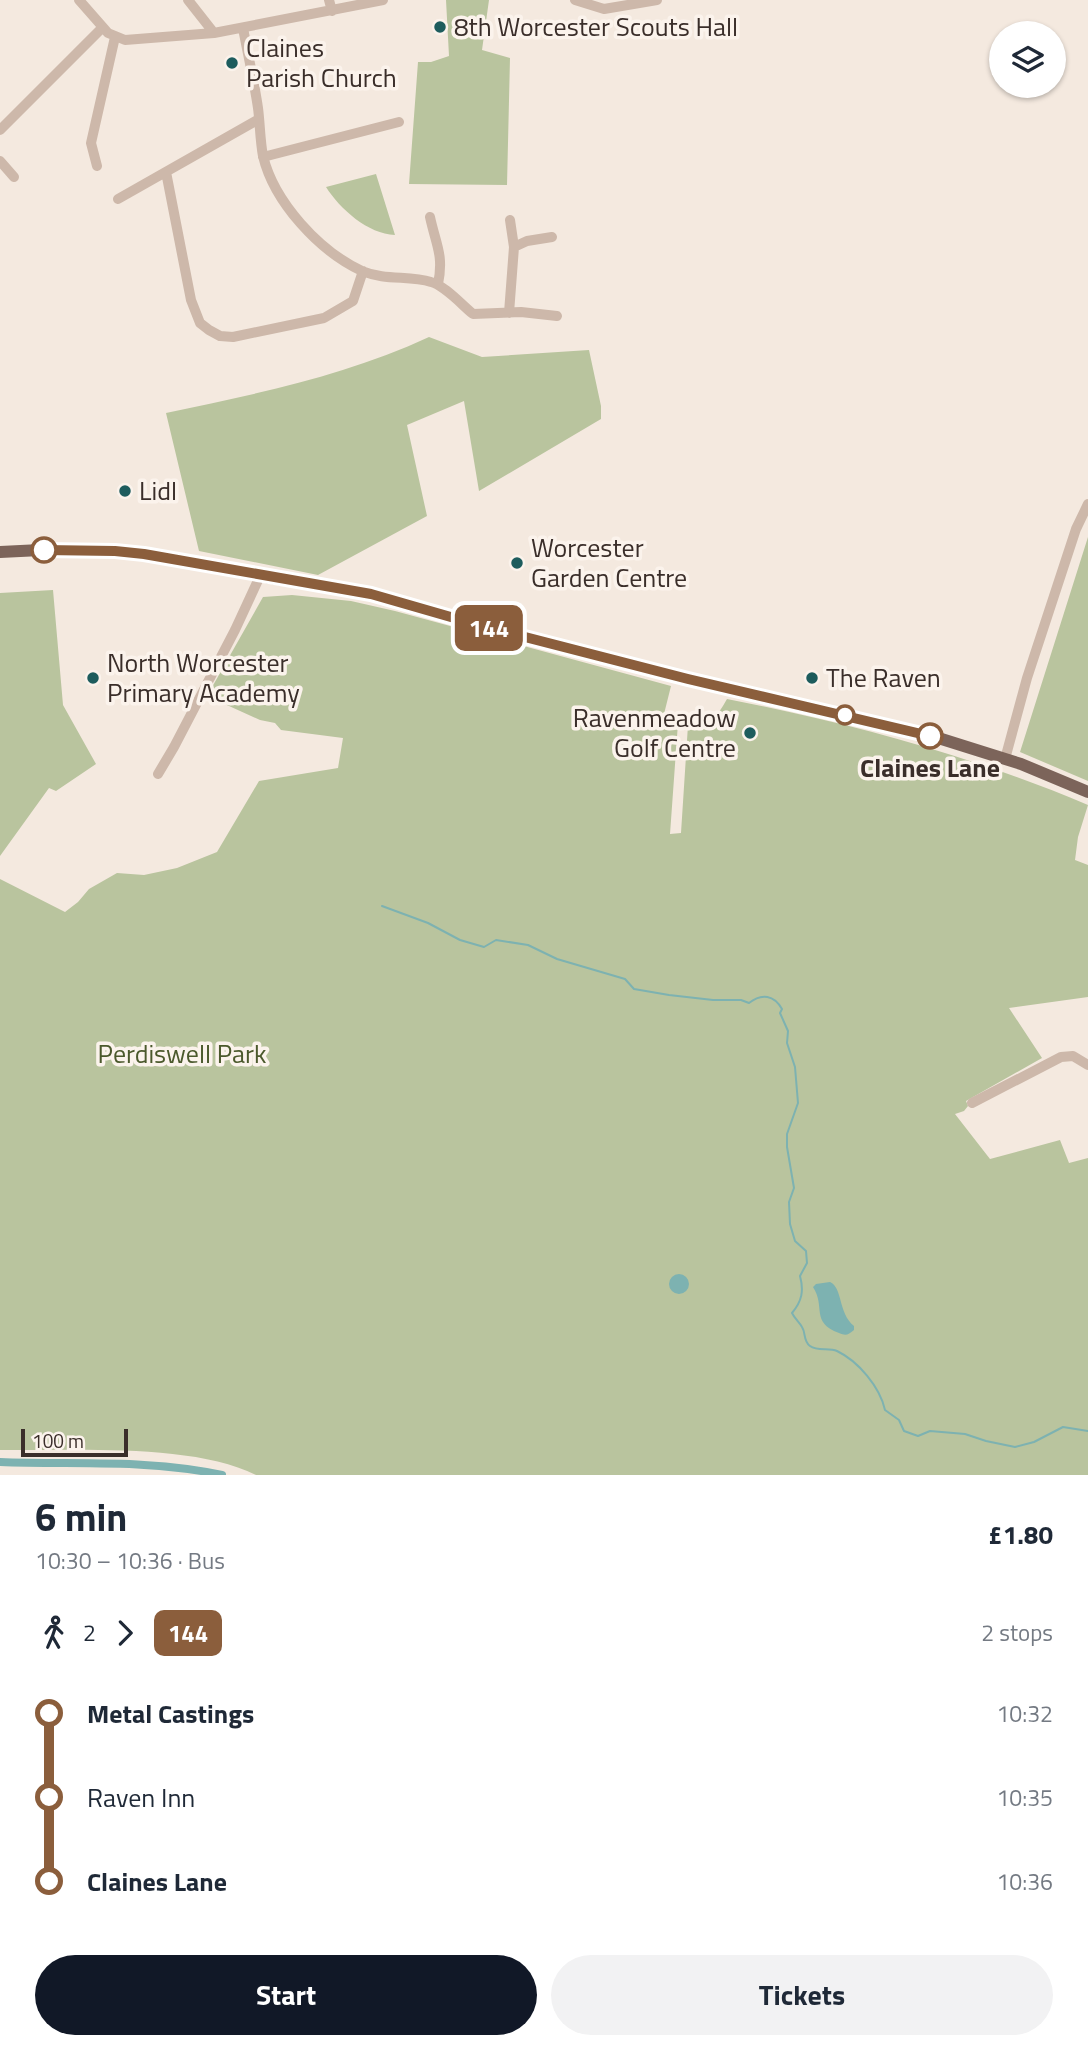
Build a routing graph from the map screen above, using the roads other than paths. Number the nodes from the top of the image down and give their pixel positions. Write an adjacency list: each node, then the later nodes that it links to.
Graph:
1 (79, 0): 8 (street)
2 (188, 0): 10 (street)
3 (329, 0): 7 (street)
4 (383, 0): 7 (street)
5 (575, 0): 6 (street)
6 (657, 0)
7 (332, 11): 9 (street)
8 (102, 28): 11 (street); 14 (street)
9 (243, 28): 10 (street); 12 (street)
10 (214, 33): 11 (street)
11 (115, 37): 17 (street)
12 (259, 119): 15 (street); 18 (street)
13 (399, 122): 15 (street)
14 (0, 130)
15 (263, 157): 25 (street)
16 (0, 161): 19 (street)
17 (97, 166)
18 (166, 172): 20 (street); 25 (street)
19 (15, 177)
20 (118, 199)
21 (510, 220): 24 (street)
22 (434, 222): 26 (street)
23 (552, 237): 24 (street)
24 (514, 247): 27 (street)
25 (363, 271): 26 (street)
26 (438, 284): 27 (street)
27 (509, 313): 28 (street)
28 (557, 316)
29 (1088, 504): 32 (street)
30 (0, 552): 31 (main road)
31 (260, 576): 32 (main road); 33 (street)
32 (1006, 759): 34 (main road)
33 (158, 774)
34 (1088, 792)
35 (1088, 1065): 36 (street)
36 (972, 1103)

